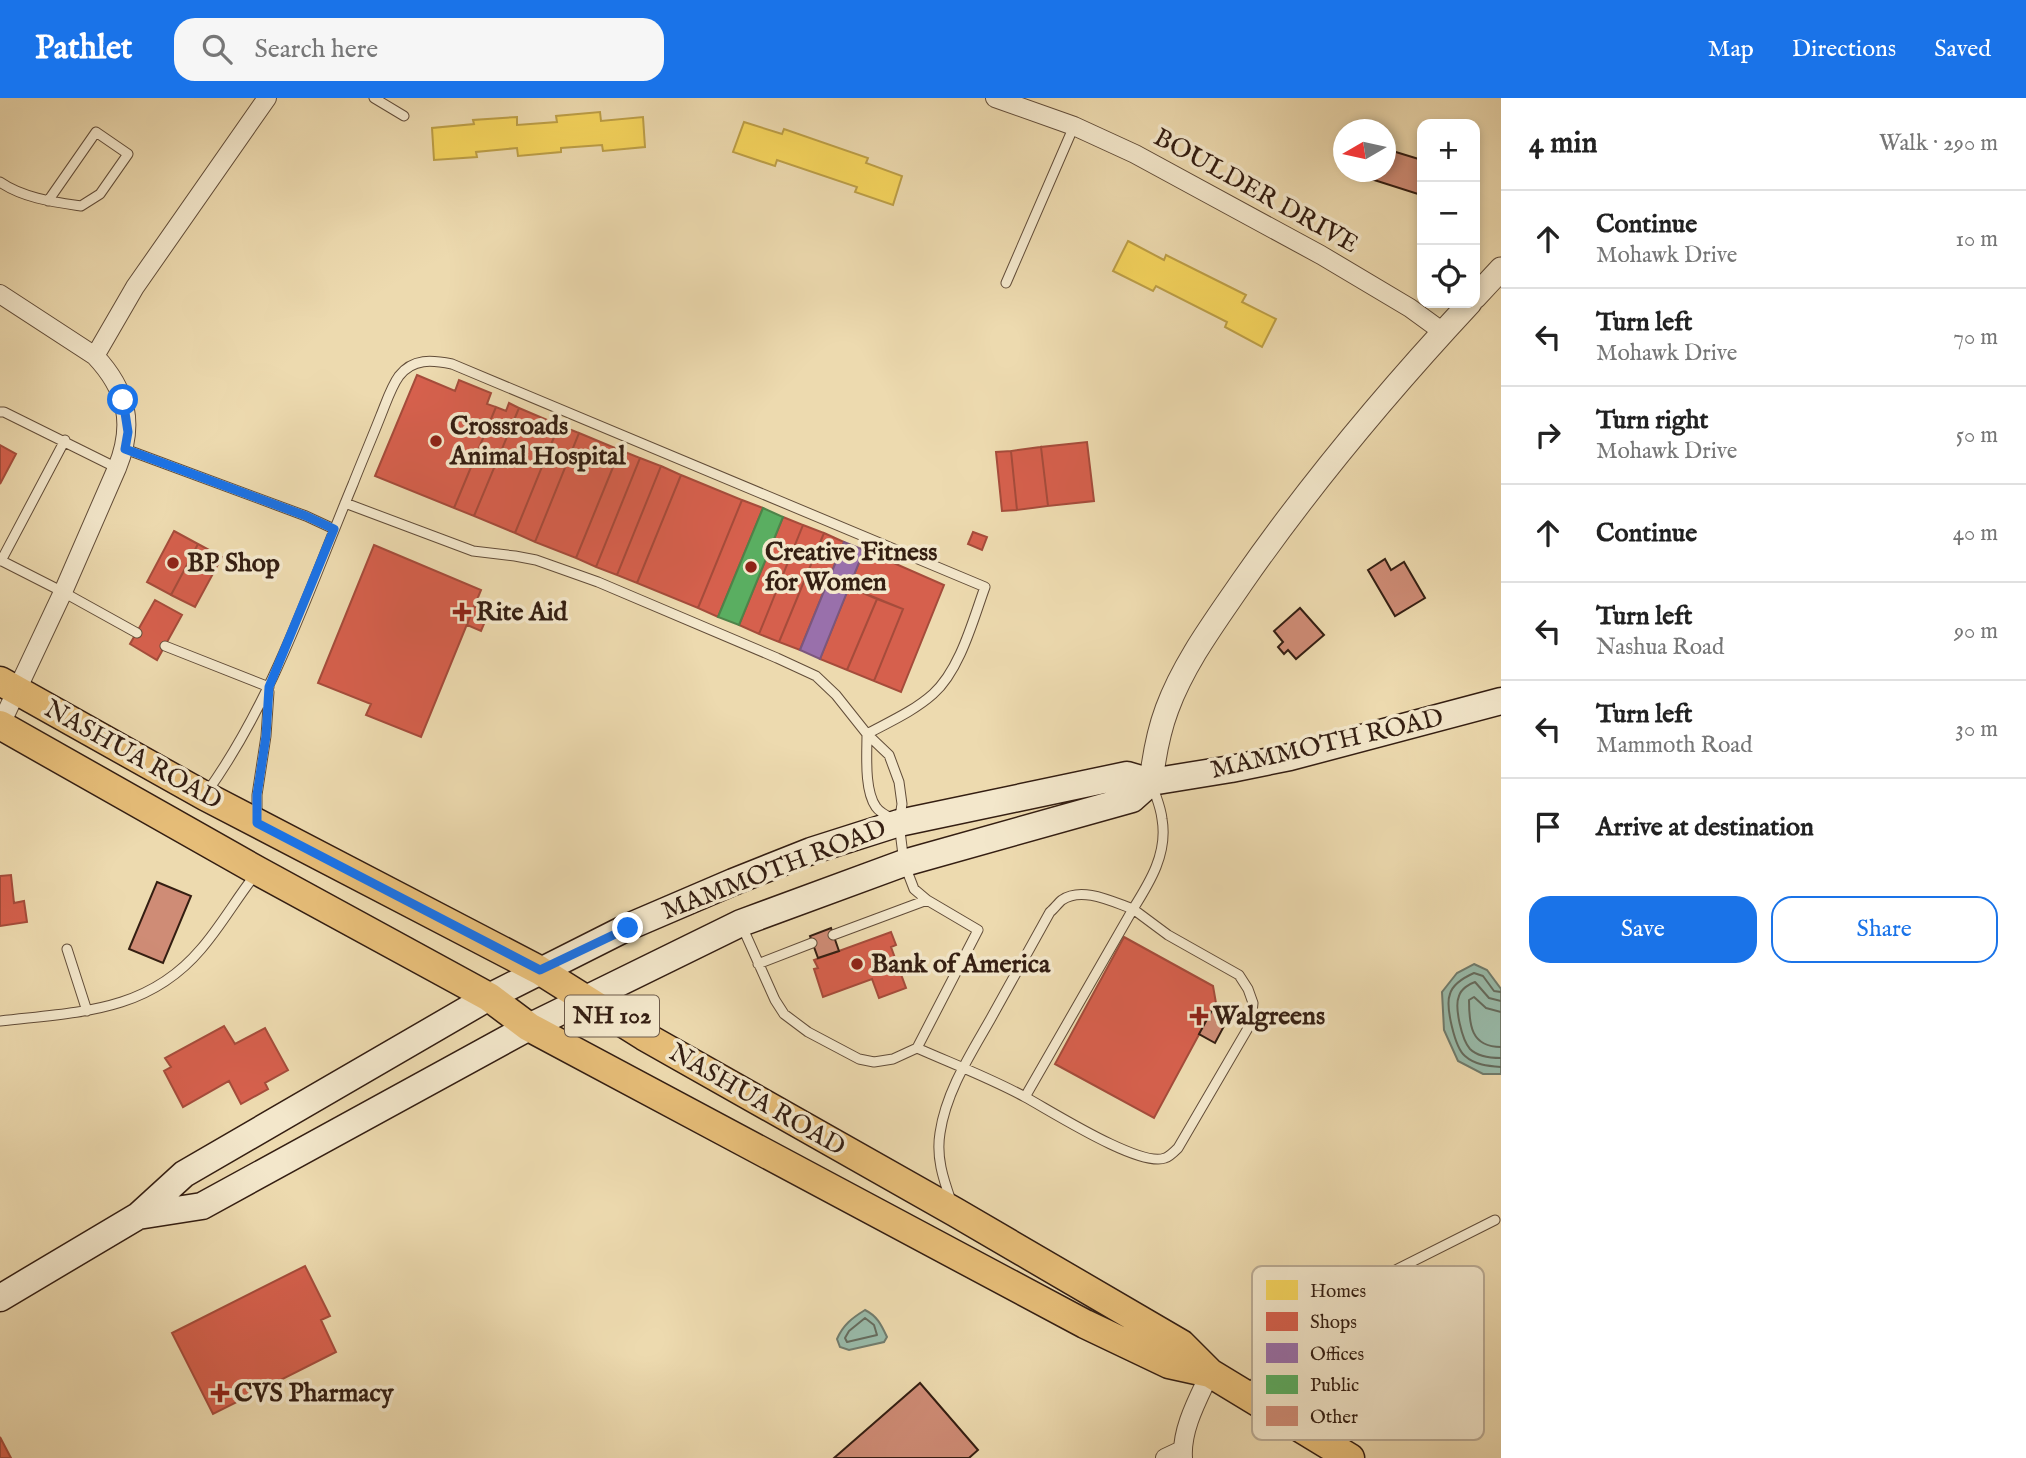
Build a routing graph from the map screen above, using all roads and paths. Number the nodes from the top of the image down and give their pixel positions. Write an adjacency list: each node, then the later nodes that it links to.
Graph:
1 (267, 98): 14 (street)
2 (374, 98): 4 (lane)
3 (995, 98): 5 (street, BOULDER DRIVE)
4 (404, 116)
5 (1074, 125): 9 (lane); 13 (street, BOULDER DRIVE)
6 (0, 182): 7 (lane)
7 (48, 201): 7 (lane)
8 (1501, 269): 10 (street)
9 (1006, 283)
10 (1480, 292)
11 (0, 294): 14 (street)
12 (1465, 308): 13 (street)
13 (1443, 332): 30 (street)
14 (94, 356): 17 (street)
15 (0, 412): 16 (lane)
16 (65, 440): 18 (lane); 21 (lane)
17 (125, 449): 18 (street); 20 (lane)
18 (117, 468): 22 (street)
19 (345, 503): 20 (lane); 29 (lane); 29 (lane)
20 (334, 529): 26 (lane)
21 (1, 561): 22 (lane)
22 (64, 592): 23 (lane); 25 (street)
23 (137, 633)
24 (165, 646): 26 (lane)
25 (9, 686): 28 (street); 31 (main road, NASHUA ROAD / NH 102)
26 (269, 687): 31 (lane); 32 (lane)
27 (1501, 701): 30 (main road, MAMMOTH ROAD)
28 (0, 725): 35 (main road, NASHUA ROAD / NH 102)
29 (867, 734): 33 (lane); 33 (lane)
30 (1151, 782): 33 (main road, MAMMOTH ROAD); 34 (main road, MAMMOTH ROAD); 37 (lane)
31 (205, 796): 32 (main road, NASHUA ROAD / NH 102)
32 (257, 823): 43 (main road, NASHUA ROAD / NH 102)
33 (899, 823): 34 (lane); 43 (main road, MAMMOTH ROAD)
34 (904, 863): 36 (lane); 38 (main road, MAMMOTH ROAD)
35 (258, 871): 44 (main road, NASHUA ROAD / NH 102); 46 (lane)
36 (927, 900): 39 (lane); 49 (lane)
37 (1133, 909): 50 (lane); 51 (lane); 51 (lane)
38 (741, 923): 42 (lane); 45 (main road, MAMMOTH ROAD)
39 (833, 935)
40 (812, 943): 42 (lane)
41 (67, 950): 46 (lane)
42 (758, 964): 49 (lane)
43 (540, 970): 44 (main road, MAMMOTH ROAD); 45 (main road, NASHUA ROAD / NH 102)
44 (489, 997): 48 (main road, NASHUA ROAD / NH 102); 53 (main road, MAMMOTH ROAD)
45 (586, 999): 48 (main road, MAMMOTH ROAD); 52 (main road, NASHUA ROAD / NH 102)
46 (87, 1011): 47 (lane)
47 (0, 1021)
48 (530, 1027): 53 (main road, MAMMOTH ROAD); 57 (main road, NASHUA ROAD / NH 102)
49 (917, 1048): 50 (lane)
50 (963, 1069): 51 (lane); 52 (lane)
51 (1025, 1097)
52 (955, 1212): 57 (main road, NASHUA ROAD / NH 102)
53 (138, 1216): 56 (main road, MAMMOTH ROAD)
54 (1495, 1220): 55 (lane)
55 (1404, 1266)
56 (0, 1298)
57 (1210, 1373): 59 (main road, NASHUA ROAD / NH 102); 62 (street)
58 (1252, 1388): 59 (lane)
59 (1247, 1395): 60 (main road, NASHUA ROAD / NH 102)
60 (1252, 1398)
61 (1321, 1440): 64 (main road, NASHUA ROAD / NH 102)
62 (1183, 1454): 63 (street)
63 (1166, 1458)
64 (1350, 1458)

